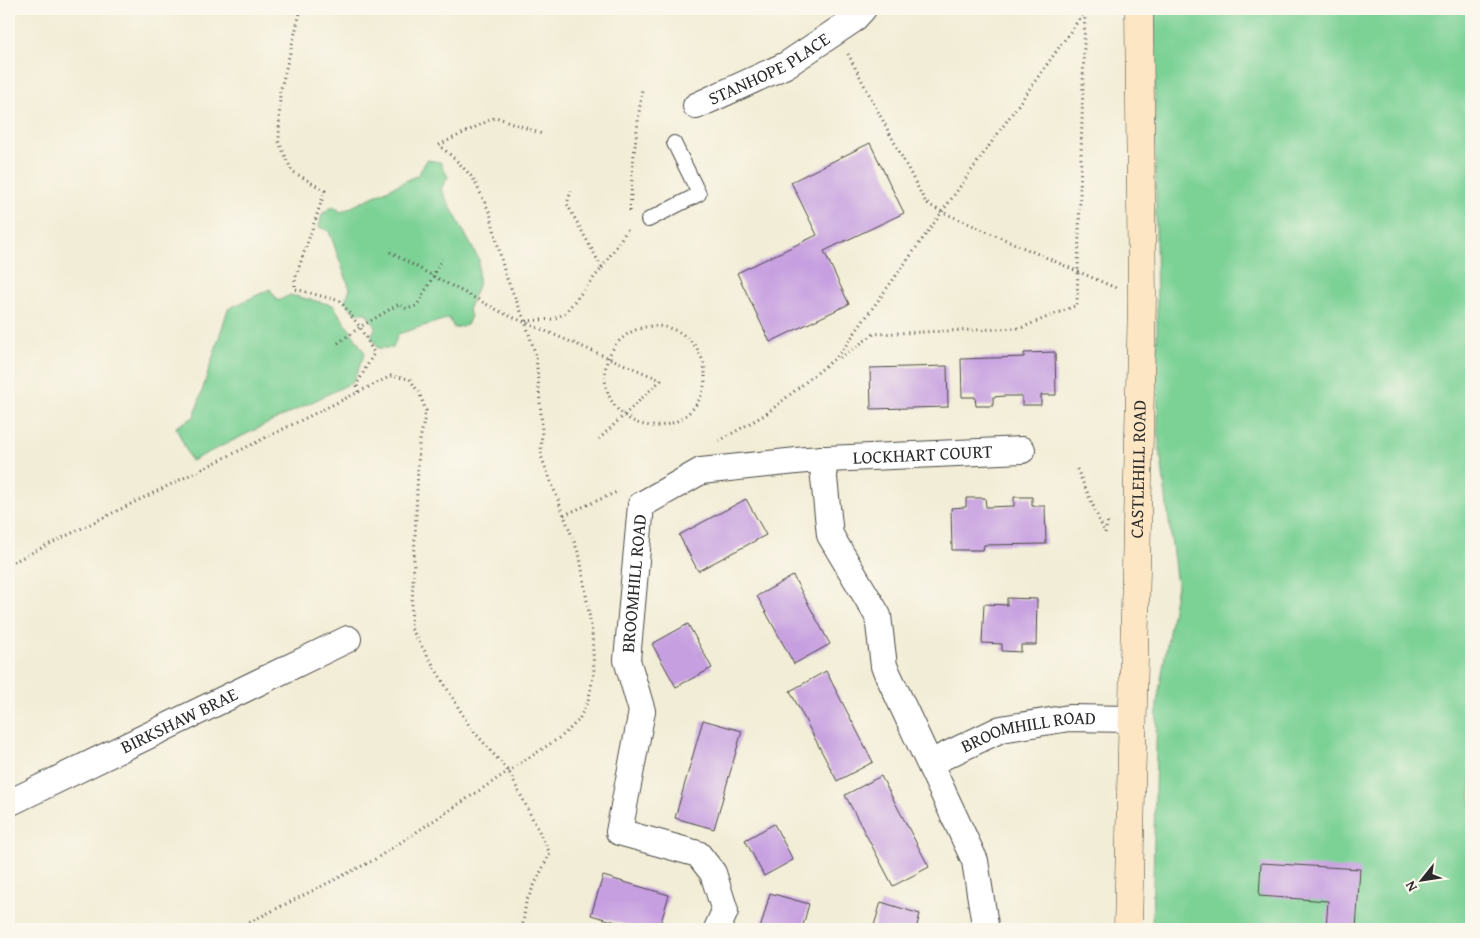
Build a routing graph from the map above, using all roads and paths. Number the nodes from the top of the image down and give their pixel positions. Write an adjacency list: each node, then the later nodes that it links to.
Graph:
1 (301, 9): 20 (path)
2 (863, 9): 5 (street, STANHOPE PLACE)
3 (1139, 9): 18 (main road, CASTLEHILL ROAD)
4 (1085, 10): 11 (path); 16 (path)
5 (836, 32): 7 (street, STANHOPE PLACE); 11 (path)
6 (642, 89): 15 (path)
7 (696, 106)
8 (542, 134): 19 (path)
9 (674, 143): 12 (lane)
10 (571, 191): 15 (path)
11 (942, 212): 16 (path); 27 (path)
12 (648, 220)
13 (390, 252): 17 (path)
14 (442, 259): 17 (path)
15 (602, 268): 19 (path)
16 (1077, 271): 18 (path); 23 (path)
17 (433, 276): 19 (path); 20 (path)
18 (1142, 298): 36 (main road, CASTLEHILL ROAD)
19 (525, 321): 22 (path); 32 (path)
20 (360, 327): 21 (path); 24 (path)
21 (338, 343)
22 (608, 357): 25 (path); 25 (path); 25 (path)
23 (840, 358)
24 (358, 392): 34 (path); 38 (path)
25 (624, 416): 26 (path)
26 (598, 439)
27 (718, 442)
28 (1022, 450): 29 (street, LOCKHART COURT)
29 (822, 459): 37 (street); 42 (street, BROOMHILL ROAD)
30 (1077, 469): 33 (path)
31 (626, 488): 32 (path)
32 (564, 515): 38 (path)
33 (1109, 515)
34 (9, 564)
35 (348, 639): 39 (street, BIRKSHAW BRAE)
36 (1132, 719): 37 (street, BROOMHILL ROAD); 44 (main road, CASTLEHILL ROAD)
37 (930, 763): 43 (street)
38 (509, 772): 40 (path); 41 (path)
39 (9, 802)
40 (236, 929)
41 (522, 929)
42 (717, 929)
43 (982, 929)
44 (1128, 929)

